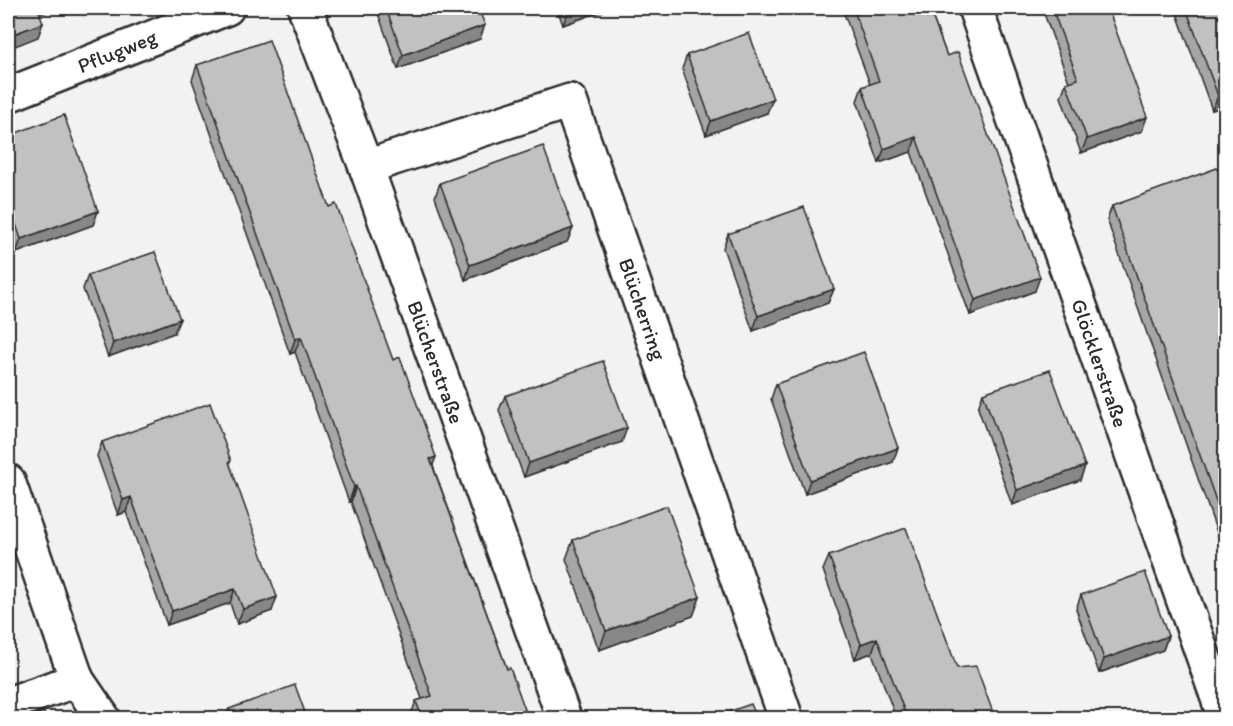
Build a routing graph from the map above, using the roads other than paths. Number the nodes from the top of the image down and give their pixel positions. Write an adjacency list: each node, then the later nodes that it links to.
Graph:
1 (227, 8): 4 (street, Pflugweg)
2 (305, 8): 5 (street, Blücherstraße)
3 (975, 8): 12 (street, Glöcklerstraße)
4 (8, 95)
5 (366, 167): 10 (street, Blücherstraße); 11 (street, Blücherring)
6 (8, 481): 7 (street)
7 (77, 680): 8 (street); 9 (street)
8 (8, 704)
9 (103, 718)
10 (564, 718)
11 (786, 718)
12 (1225, 718)

